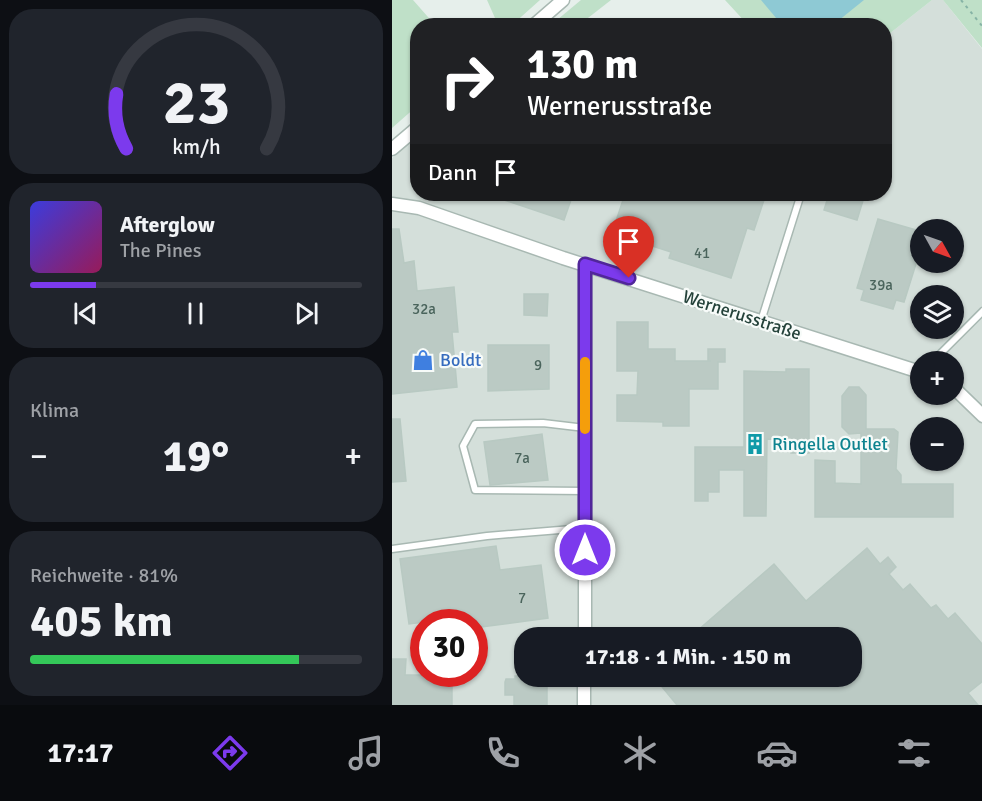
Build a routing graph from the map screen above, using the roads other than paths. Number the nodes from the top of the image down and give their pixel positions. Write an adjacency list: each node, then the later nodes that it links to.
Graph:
1 (563, 0): 2 (street)
2 (542, 18)
3 (410, 134): 4 (street)
4 (392, 149)
5 (799, 201): 9 (lane)
6 (392, 204): 7 (street, Wernerusstraße)
7 (585, 264): 9 (street, Wernerusstraße); 14 (street)
8 (983, 311): 10 (lane)
9 (761, 321): 11 (street, Wernerusstraße)
10 (943, 351)
11 (910, 369)
12 (964, 398): 13 (street)
13 (983, 416)
14 (585, 428): 15 (street); 15 (lane)
15 (585, 491): 16 (street)
16 (585, 528): 17 (lane); 18 (street)
17 (392, 549)
18 (585, 627)
19 (584, 687): 20 (street)
20 (584, 705)

